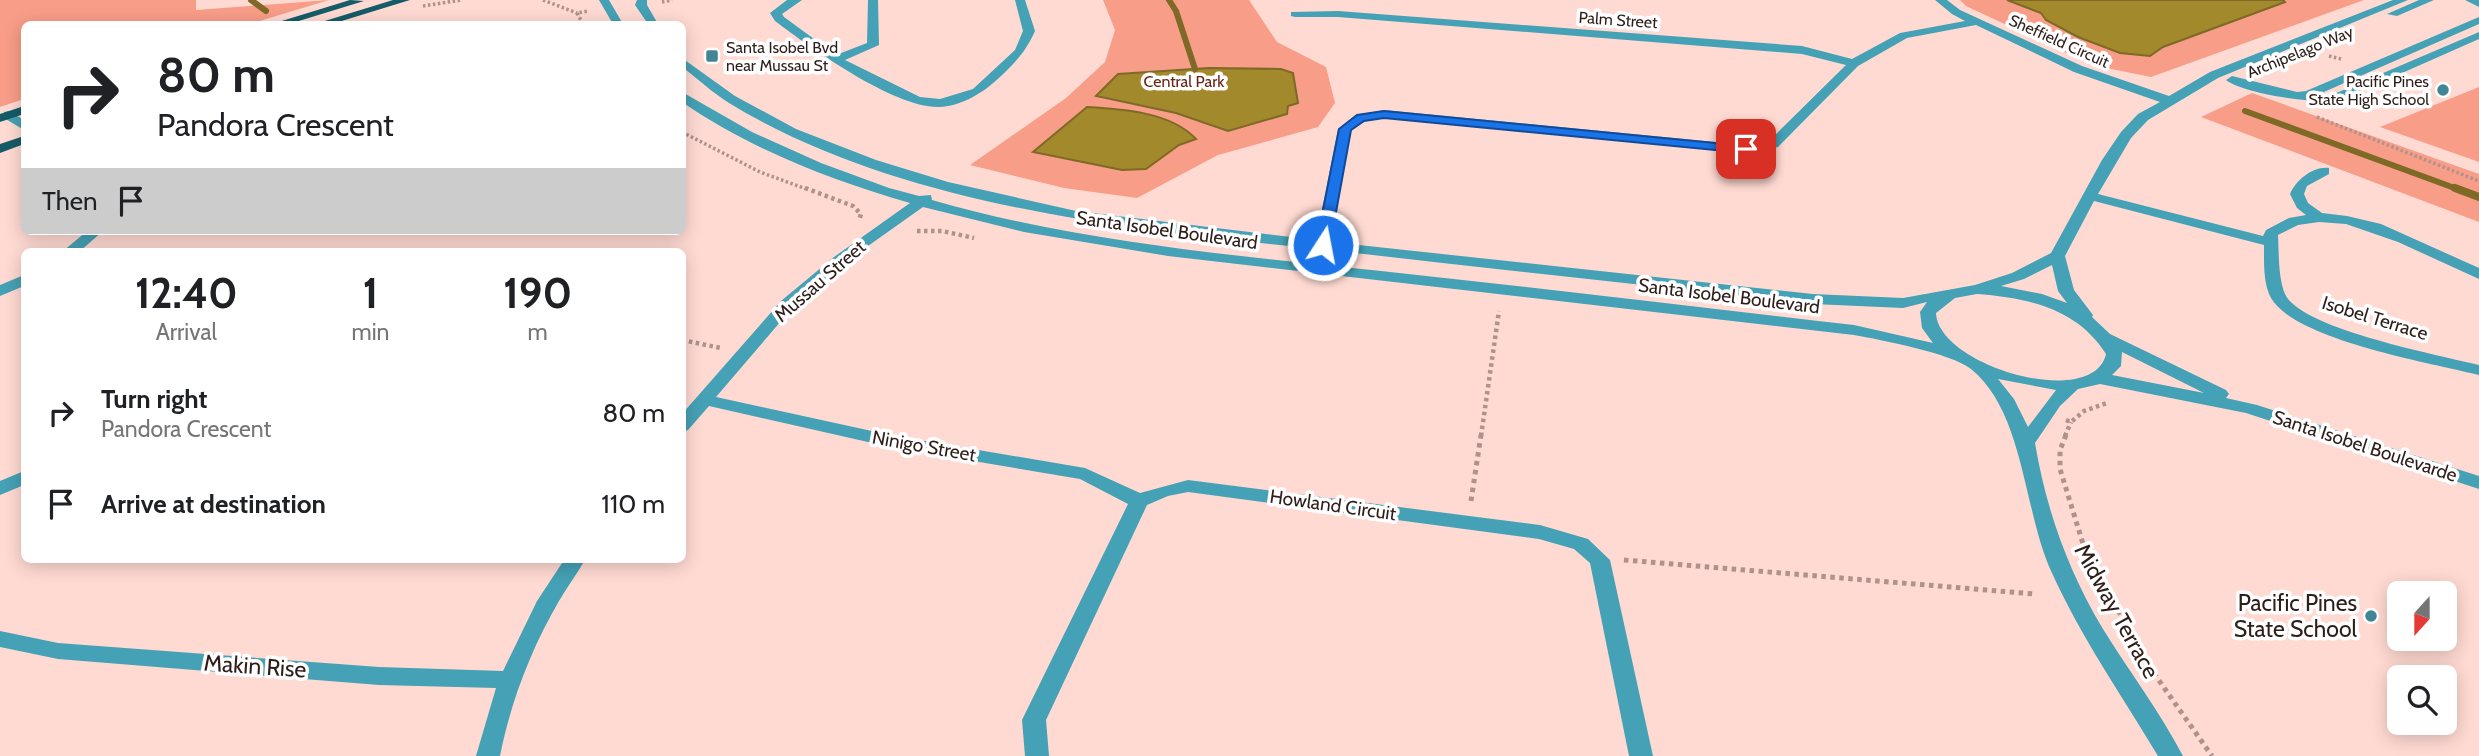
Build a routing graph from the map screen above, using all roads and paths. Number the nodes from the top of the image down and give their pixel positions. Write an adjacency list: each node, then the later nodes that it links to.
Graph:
1 (362, 0): 17 (main road)
2 (405, 0): 18 (main road)
3 (543, 0): 14 (path)
4 (604, 0): 19 (street)
5 (642, 0): 20 (street)
6 (873, 0): 23 (street)
7 (1020, 0): 23 (street)
8 (1940, 0): 21 (street, Sheffield Circuit)
9 (2403, 0): 29 (street, Archipelago Way)
10 (2429, 0): 26 (street, Archipelago Way)
11 (2470, 0): 13 (street)
12 (791, 1): 23 (street)
13 (2479, 4)
14 (578, 13)
15 (1295, 14): 24 (street, Palm Street)
16 (2479, 20): 27 (street)
17 (288, 21)
18 (332, 21)
19 (616, 21)
20 (651, 21)
21 (1976, 22): 24 (street); 29 (street, Sheffield Circuit)
22 (2479, 35): 27 (street)
23 (835, 60)
24 (1854, 63): 42 (street)
25 (686, 64): 36 (street, Santa Isobel Boulevard)
26 (2232, 80): 27 (street); 29 (street, Archipelago Way)
27 (2297, 96): 35 (path)
28 (686, 99): 38 (street, Santa Isobel Boulevard)
29 (2170, 101): 37 (street, Archipelago Way)
30 (5, 116): 31 (street)
31 (21, 124)
32 (21, 141): 33 (main road)
33 (0, 149)
34 (2324, 171): 39 (street)
35 (2479, 181)
36 (945, 185): 38 (street, Mussau Street); 42 (street, Santa Isobel Boulevard)
37 (2093, 191): 41 (street); 44 (street, Archipelago Way)
38 (921, 201): 54 (street, Mussau Street); 55 (street, Santa Isobel Boulevard)
39 (2318, 217): 41 (street); 45 (street)
40 (91, 235): 43 (street)
41 (2270, 237): 57 (street, Isobel Terrace)
42 (1323, 245): 49 (street, Santa Isobel Boulevard)
43 (75, 248)
44 (2057, 256): 47 (street); 51 (street)
45 (2479, 274)
46 (21, 282): 48 (street)
47 (1977, 289): 49 (street, Santa Isobel Boulevard); 51 (street)
48 (0, 292)
49 (1953, 292): 55 (street)
50 (1499, 311): 71 (path)
51 (2089, 322): 52 (street, Santa Isobel Boulevarde)
52 (2107, 338): 58 (street); 62 (street, Santa Isobel Boulevarde)
53 (686, 341): 54 (path)
54 (746, 353): 60 (street, Mussau Street)
55 (1960, 357): 56 (street)
56 (1978, 367): 59 (street); 66 (street, Midway Terrace)
57 (2479, 370)
58 (2097, 378): 59 (street); 62 (street, Santa Isobel Boulevarde)
59 (2073, 384): 66 (street)
60 (705, 400): 64 (street, Mussau Street); 70 (street, Ninigo Street)
61 (2116, 400): 65 (path)
62 (2251, 409): 68 (street, Santa Isobel Boulevarde)
63 (2059, 418): 65 (path)
64 (686, 421)
65 (2071, 422): 81 (path)
66 (2026, 443): 80 (street, Midway Terrace)
67 (21, 478): 69 (street)
68 (2479, 483)
69 (0, 489)
70 (1139, 501): 71 (street, Howland Circuit); 78 (street)
71 (1467, 523): 72 (street, Howland Circuit)
72 (1600, 560): 74 (path); 79 (street)
73 (573, 563): 76 (street)
74 (2035, 594)
75 (0, 639): 76 (street, Makin Rise)
76 (512, 680): 77 (street)
77 (488, 756)
78 (1037, 756)
79 (1641, 756)
80 (2172, 756)
81 (2212, 756)

